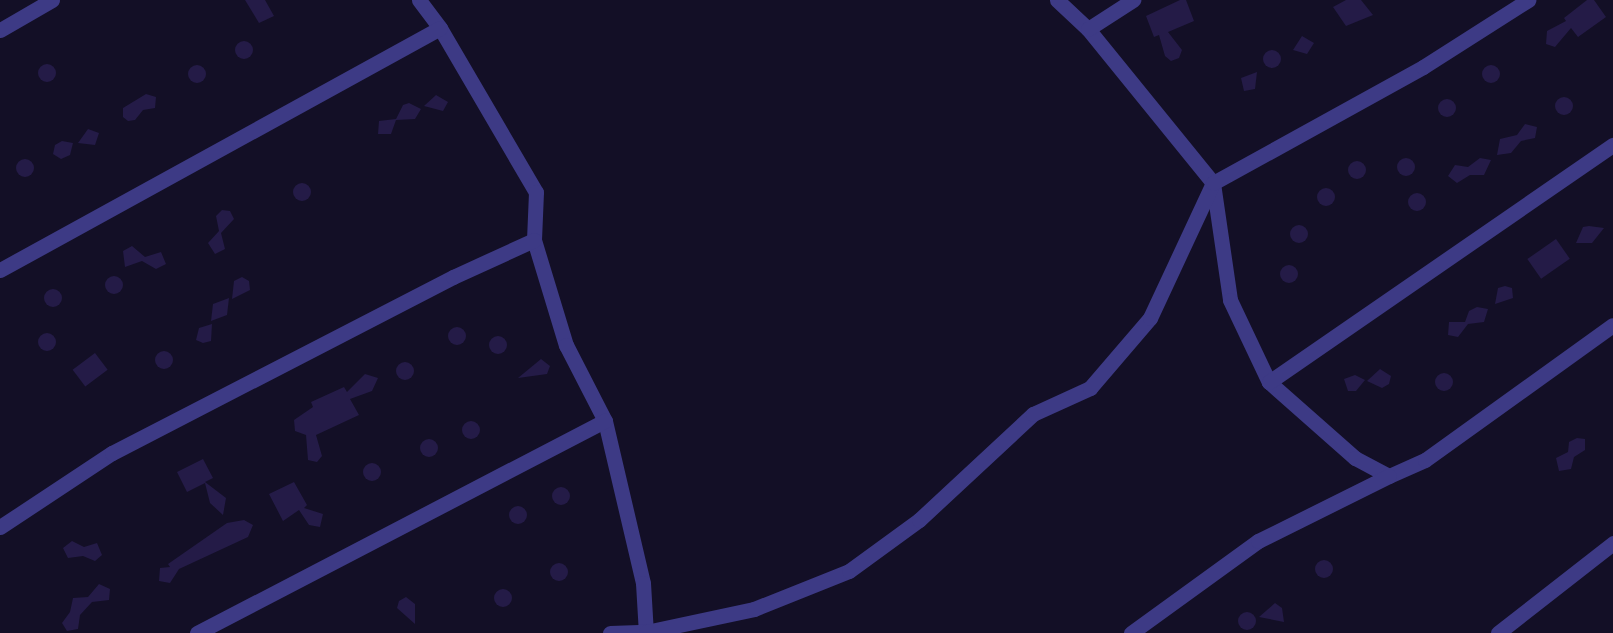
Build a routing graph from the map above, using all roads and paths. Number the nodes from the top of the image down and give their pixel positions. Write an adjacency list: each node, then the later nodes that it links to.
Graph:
1 (52, 0): 8 (street)
2 (418, 0): 6 (street)
3 (1057, 0): 7 (street)
4 (1133, 0): 7 (street)
5 (1528, 0): 10 (street)
6 (440, 28): 11 (street); 12 (street)
7 (1088, 29): 10 (street)
8 (0, 30)
9 (1613, 145): 14 (street)
10 (1214, 183): 14 (street); 21 (street)
11 (534, 240): 15 (street); 17 (street)
12 (0, 270)
13 (1613, 325): 16 (street)
14 (1269, 382): 16 (street)
15 (605, 422): 19 (street); 21 (street)
16 (1389, 476): 22 (street)
17 (0, 527)
18 (1613, 543): 23 (street)
19 (197, 633)
20 (610, 633): 21 (street)
21 (646, 633)
22 (1131, 633)
23 (1498, 633)

